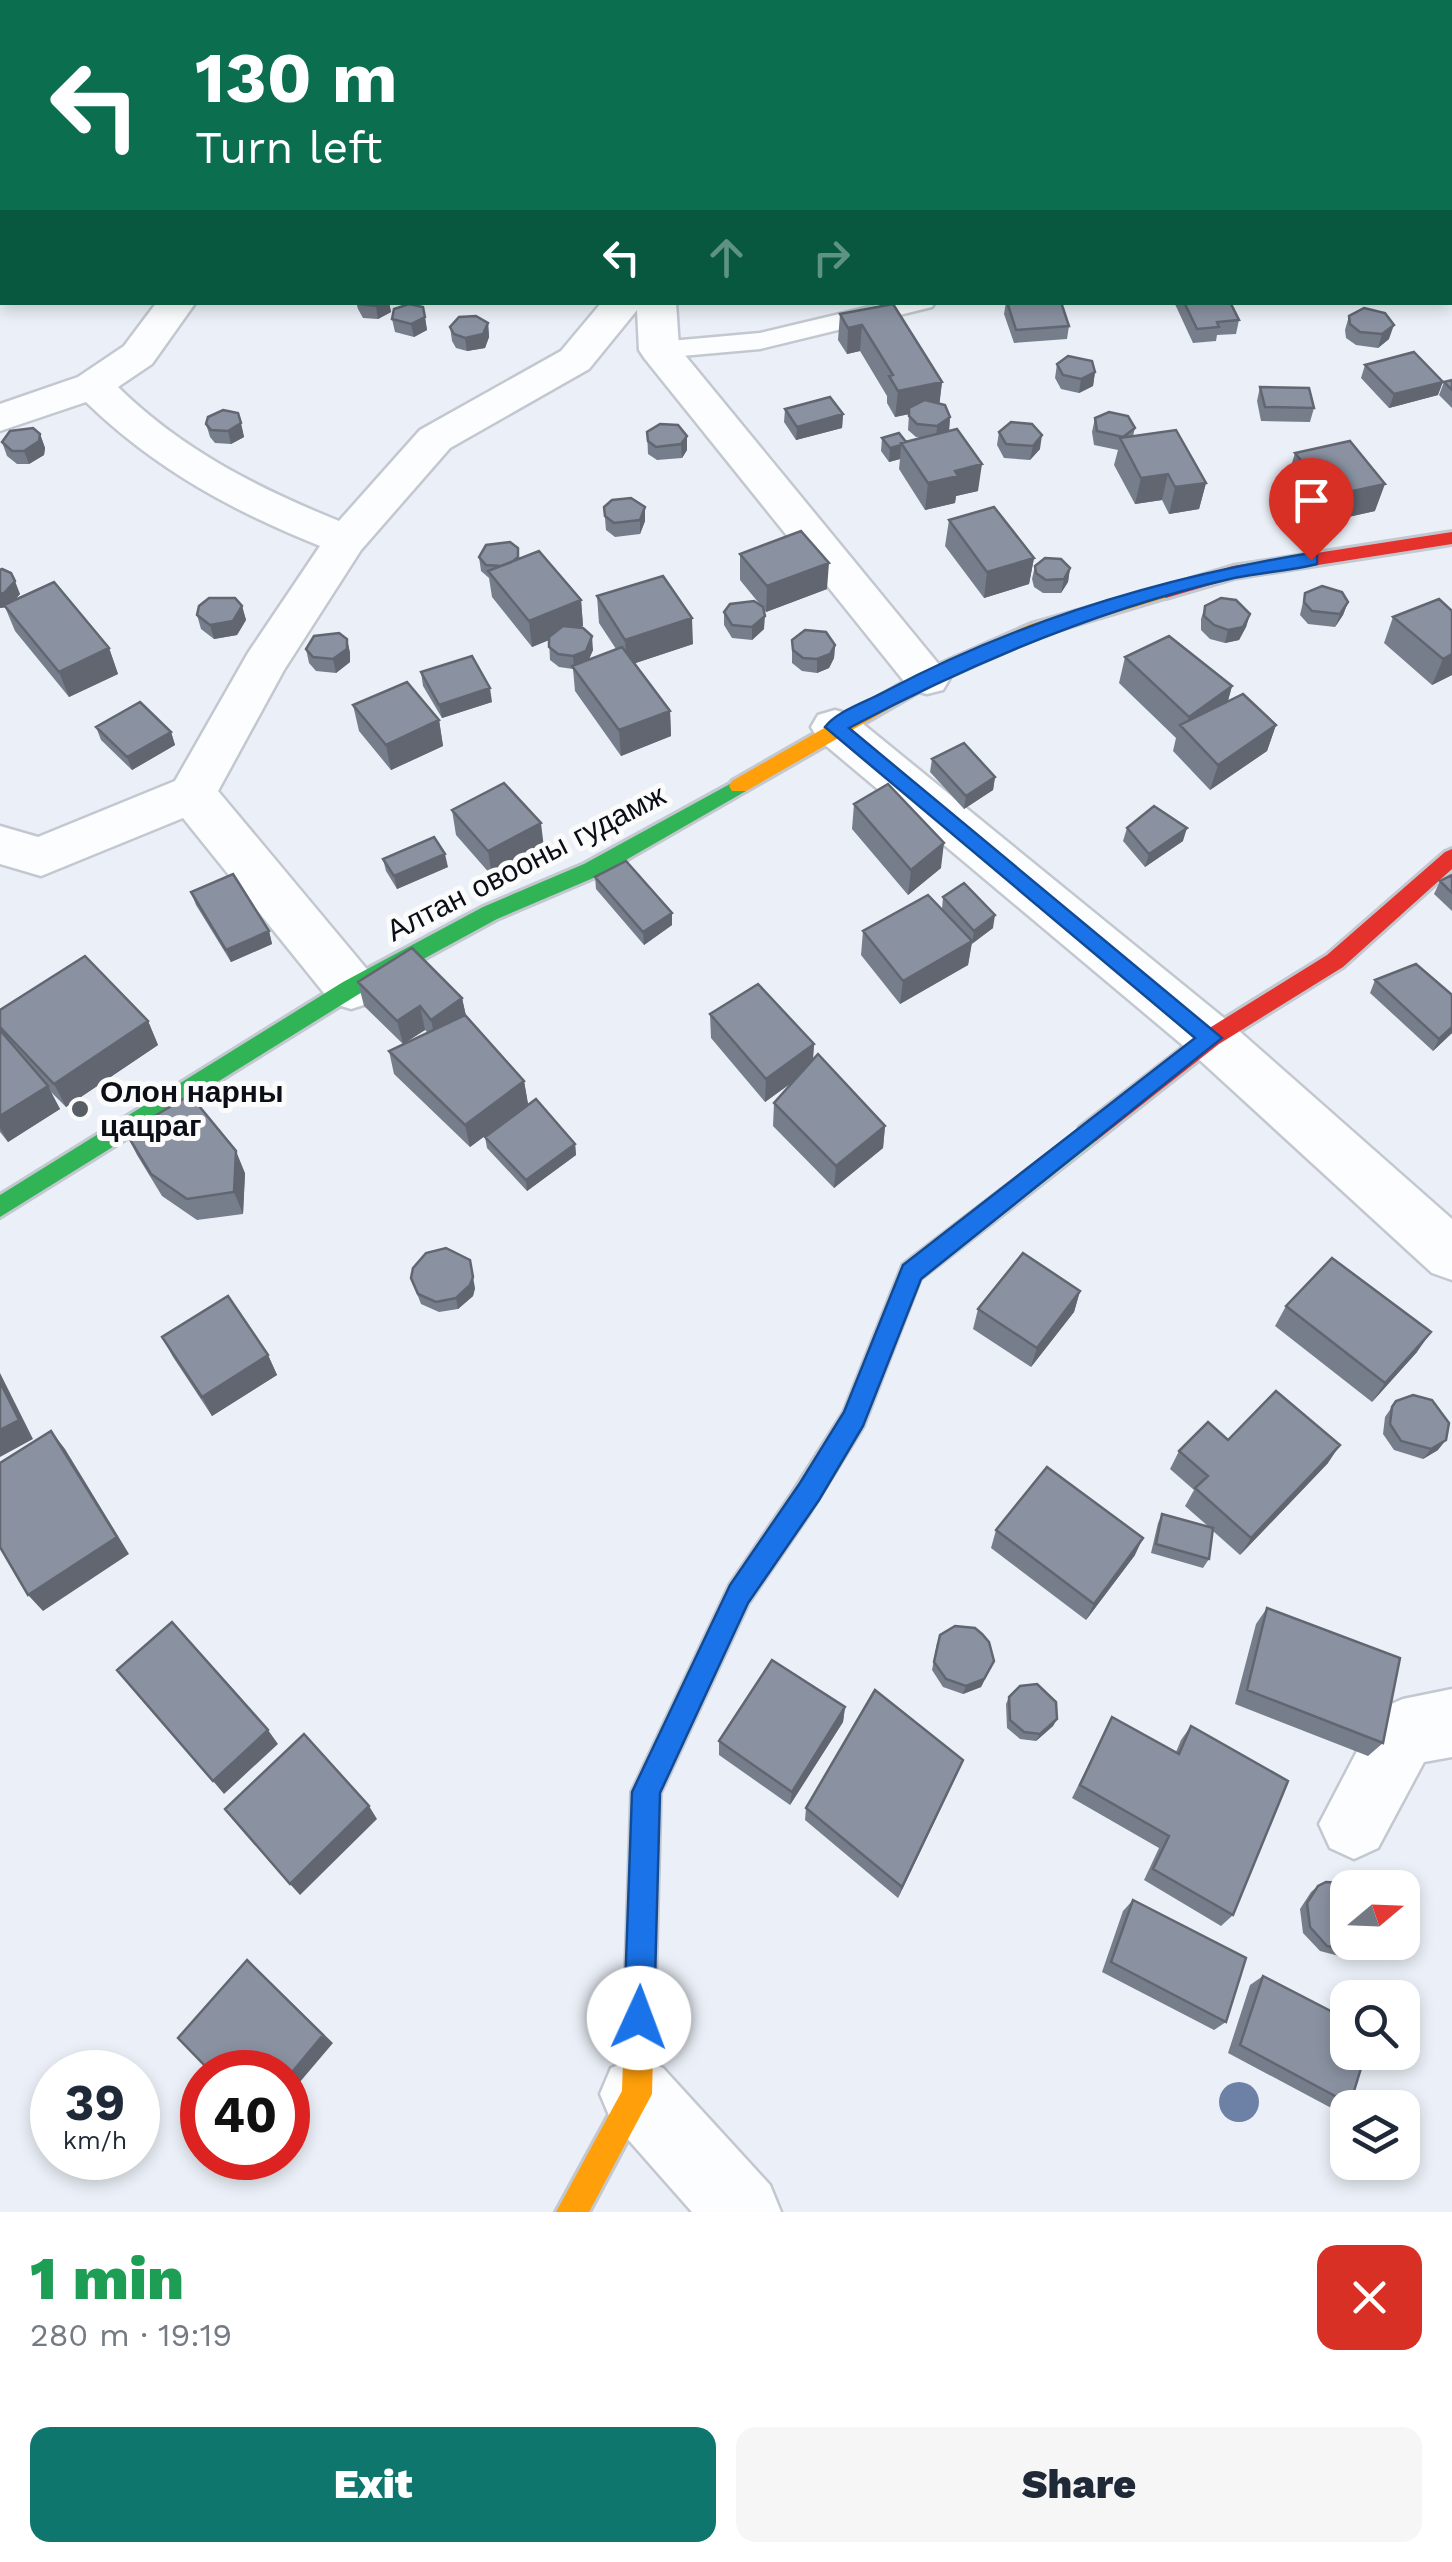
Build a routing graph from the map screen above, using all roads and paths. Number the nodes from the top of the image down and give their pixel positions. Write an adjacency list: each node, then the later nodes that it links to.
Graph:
1 (175, 305): 6 (street)
2 (621, 305): 9 (street)
3 (656, 305): 5 (street)
4 (910, 305): 5 (lane)
5 (660, 350): 10 (street)
6 (92, 386): 7 (street); 9 (street)
7 (0, 418)
8 (1452, 538): 10 (main road, Алтан овооны гудамж)
9 (346, 540): 12 (street)
10 (927, 678): 11 (main road, Алтан овооны гудамж)
11 (835, 727): 15 (main road, Алтан овооны гудамж); 16 (street)
12 (192, 794): 13 (street); 15 (street)
13 (0, 844)
14 (1452, 857): 16 (main road)
15 (351, 988): 17 (main road, Алтан овооны гудамж)
16 (1211, 1038): 18 (street); 21 (main road)
17 (0, 1207)
18 (1452, 1255)
19 (1452, 1723): 20 (street)
20 (1354, 1824)
21 (636, 2094): 22 (main road); 23 (street)
22 (572, 2212)
23 (742, 2212)

